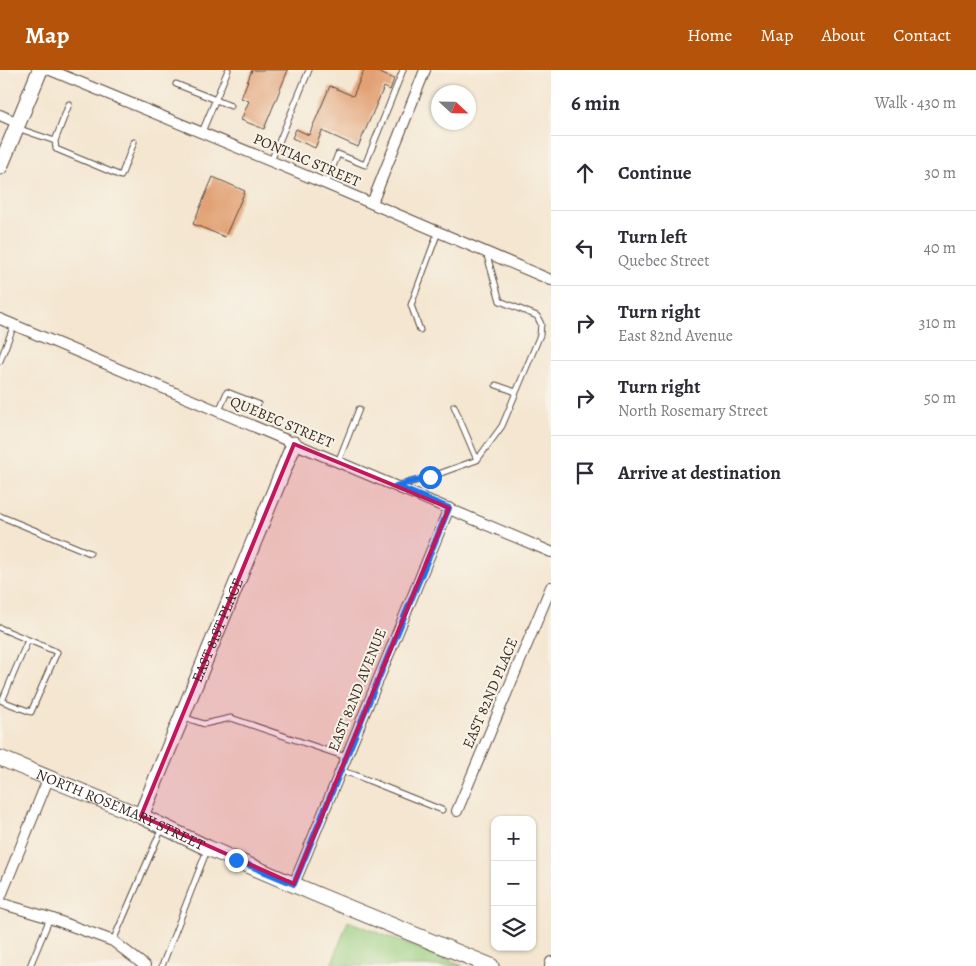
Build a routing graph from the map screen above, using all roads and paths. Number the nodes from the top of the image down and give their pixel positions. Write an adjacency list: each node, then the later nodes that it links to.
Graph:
1 (40, 70): 13 (main road)
2 (50, 70): 7 (street, PONTIAC STREET)
3 (228, 70): 9 (lane)
4 (309, 70): 17 (lane)
5 (403, 70): 19 (lane)
6 (425, 70): 20 (street)
7 (74, 75): 14 (street, PONTIAC STREET)
8 (176, 84): 9 (lane)
9 (215, 100): 11 (lane); 14 (lane)
10 (69, 104): 15 (lane)
11 (231, 106)
12 (0, 115): 13 (street)
13 (17, 125): 15 (lane); 18 (main road)
14 (202, 132): 17 (street, PONTIAC STREET)
15 (55, 141): 16 (lane)
16 (134, 142)
17 (271, 161): 19 (street, PONTIAC STREET)
18 (0, 167)
19 (326, 184): 20 (street, PONTIAC STREET)
20 (372, 203): 21 (street, PONTIAC STREET)
21 (438, 232): 22 (street, PONTIAC STREET); 26 (lane)
22 (486, 252): 23 (street, PONTIAC STREET); 29 (lane)
23 (551, 280)
24 (0, 319): 25 (street, QUEBEC STREET)
25 (14, 325): 27 (lane); 33 (street, QUEBEC STREET)
26 (420, 330)
27 (0, 360)
28 (496, 385): 29 (lane)
29 (516, 392): 35 (lane)
30 (258, 404): 33 (lane)
31 (454, 406): 35 (lane)
32 (359, 409): 36 (lane)
33 (219, 411): 34 (street, QUEBEC STREET)
34 (294, 444): 36 (street, QUEBEC STREET); 45 (main road, EAST 81ST PLACE)
35 (477, 460): 37 (lane)
36 (338, 462): 37 (street, QUEBEC STREET)
37 (396, 486): 38 (street, QUEBEC STREET)
38 (449, 508): 40 (street, QUEBEC STREET); 46 (street, EAST 82ND AVENUE)
39 (0, 516): 41 (lane)
40 (551, 552)
41 (90, 553)
42 (551, 587): 51 (street, EAST 82ND PLACE)
43 (0, 628): 44 (lane)
44 (28, 640): 44 (lane)
45 (181, 716): 46 (lane); 52 (main road, EAST 81ST PLACE)
46 (346, 757): 48 (street, EAST 82ND AVENUE)
47 (0, 758): 49 (main road, NORTH ROSEMARY STREET)
48 (340, 771): 50 (lane); 55 (street, EAST 82ND AVENUE)
49 (49, 777): 52 (main road, NORTH ROSEMARY STREET); 56 (street)
50 (442, 810)
51 (457, 812)
52 (141, 816): 53 (main road, NORTH ROSEMARY STREET)
53 (162, 827): 54 (main road, NORTH ROSEMARY STREET); 59 (lane)
54 (208, 848): 55 (main road, NORTH ROSEMARY STREET); 63 (lane)
55 (294, 884): 64 (main road, NORTH ROSEMARY STREET)
56 (1, 893)
57 (0, 903): 58 (street)
58 (50, 918): 59 (street); 61 (lane)
59 (113, 941): 62 (street)
60 (551, 962): 65 (street)
61 (30, 966)
62 (145, 966)
63 (162, 966)
64 (491, 966)
65 (550, 966)

